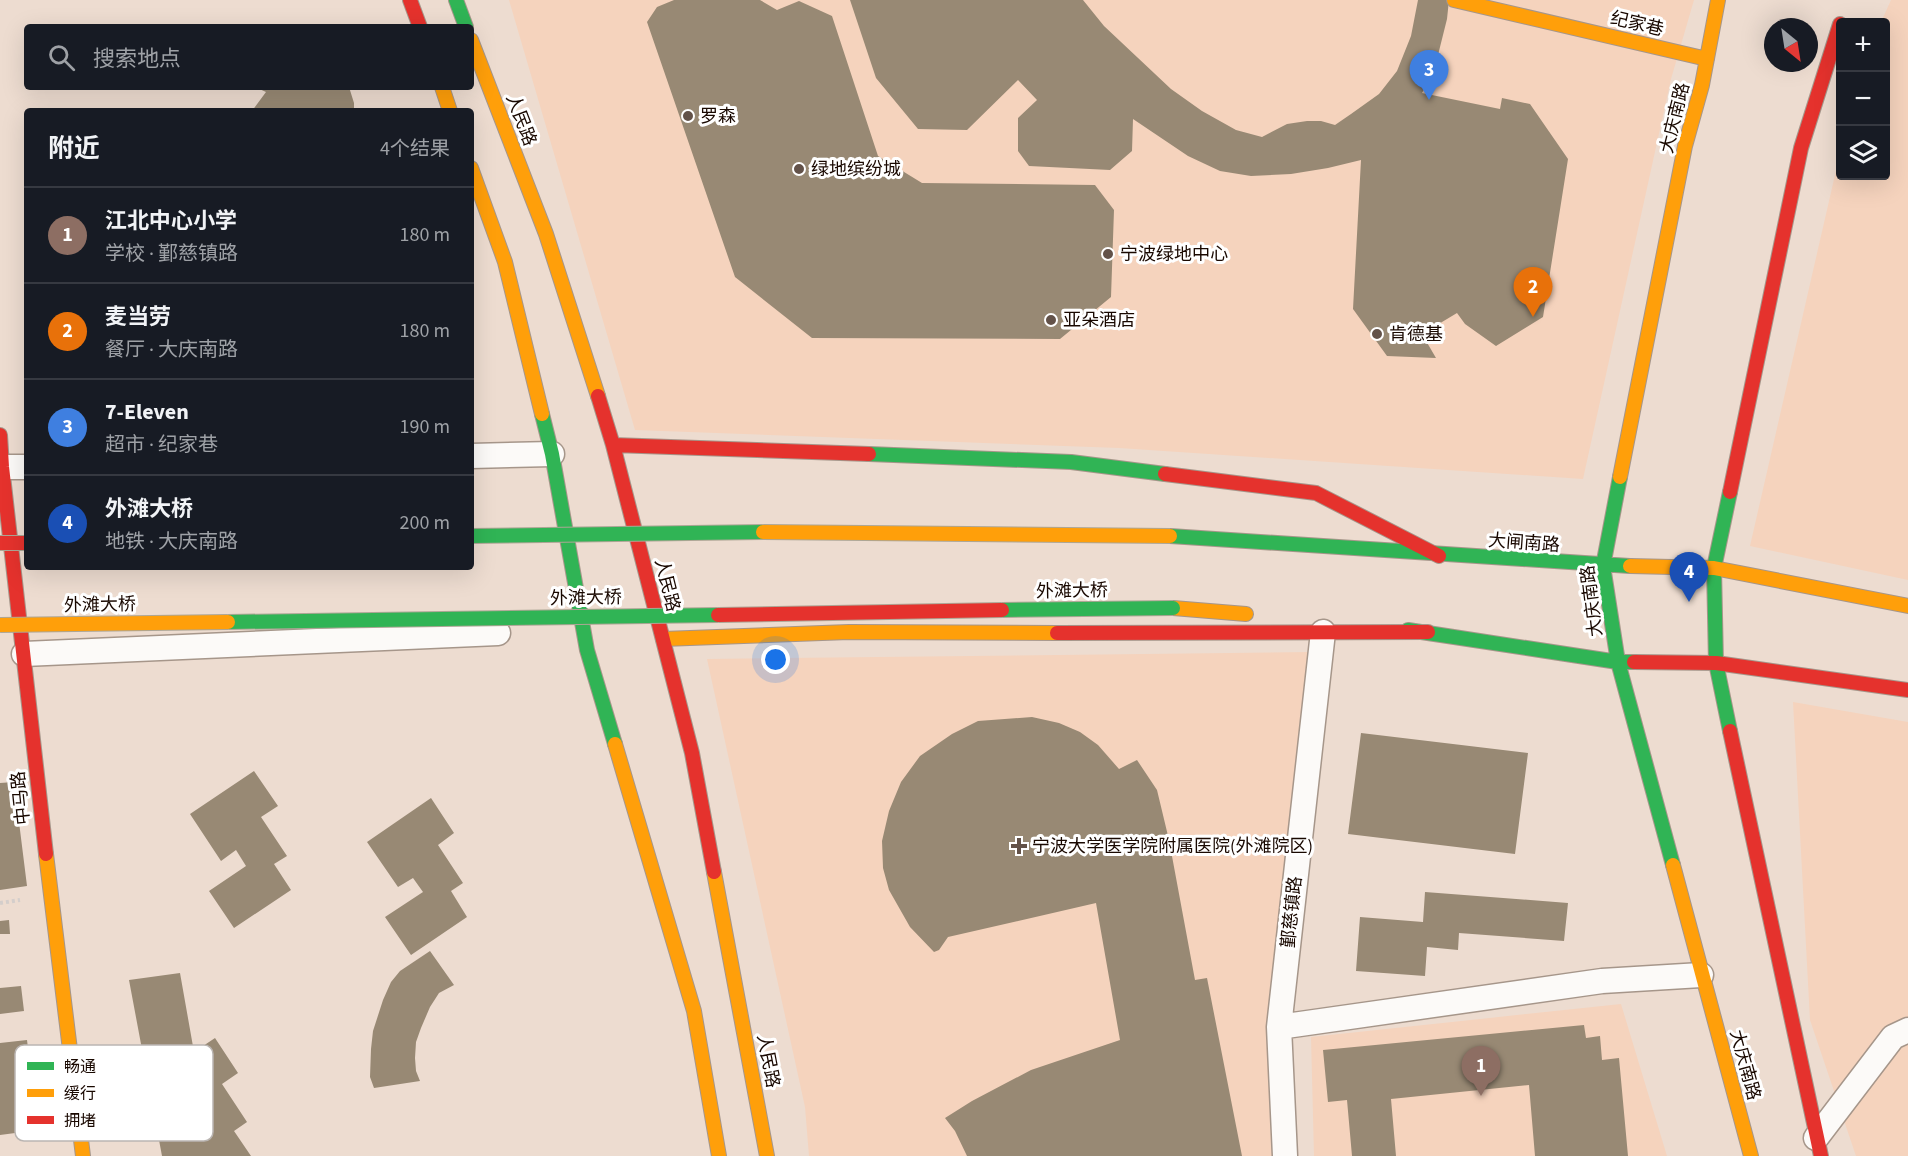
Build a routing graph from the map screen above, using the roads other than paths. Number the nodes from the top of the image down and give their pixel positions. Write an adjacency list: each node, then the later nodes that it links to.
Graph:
1 (410, 0): 5 (main road)
2 (456, 0): 6 (main road)
3 (1454, 0): 9 (main road, 纪家巷)
4 (1718, 0): 9 (main road, 大庆南路)
5 (419, 24)
6 (465, 24)
7 (1836, 38): 24 (main road)
8 (474, 48): 14 (main road, 人民路)
9 (1707, 58): 23 (main road, 大庆南路)
10 (443, 90): 11 (main road)
11 (449, 108)
12 (474, 176): 15 (main road)
13 (0, 435): 17 (main road, 中马路)
14 (613, 445): 22 (main road); 32 (main road, 人民路)
15 (552, 454): 16 (street); 29 (main road)
16 (474, 456)
17 (2, 467): 18 (street); 33 (main road, 中马路)
18 (24, 467)
19 (474, 536): 22 (main road, 大闸南路, bridge)
20 (0, 543): 21 (main road, bridge)
21 (24, 543)
22 (1439, 556): 23 (main road, 大闸南路)
23 (1603, 566): 24 (main road, 大闸南路); 34 (main road, 大庆南路)
24 (1714, 568): 25 (main road, 大闸南路); 35 (main road)
25 (1908, 606)
26 (1254, 615): 28 (main road, 外滩大桥, bridge)
27 (1289, 618): 31 (main road)
28 (0, 625)
29 (583, 630): 33 (street); 44 (main road)
30 (1323, 632): 31 (main road); 32 (main road); 38 (street, 鄞慈镇路)
31 (1428, 632): 34 (main road)
32 (663, 639): 45 (main road, 人民路)
33 (24, 654): 40 (main road, 中马路)
34 (1618, 662): 35 (main road); 37 (main road, 大庆南路)
35 (1716, 663): 36 (main road); 42 (main road)
36 (1908, 690)
37 (1701, 975): 38 (street); 47 (main road, 大庆南路)
38 (1279, 1027): 46 (street, 鄞慈镇路)
39 (1908, 1030): 42 (street)
40 (69, 1045)
41 (81, 1141): 43 (main road, 中马路)
42 (1818, 1147)
43 (83, 1156)
44 (719, 1156)
45 (767, 1156)
46 (1285, 1156)
47 (1751, 1156)

